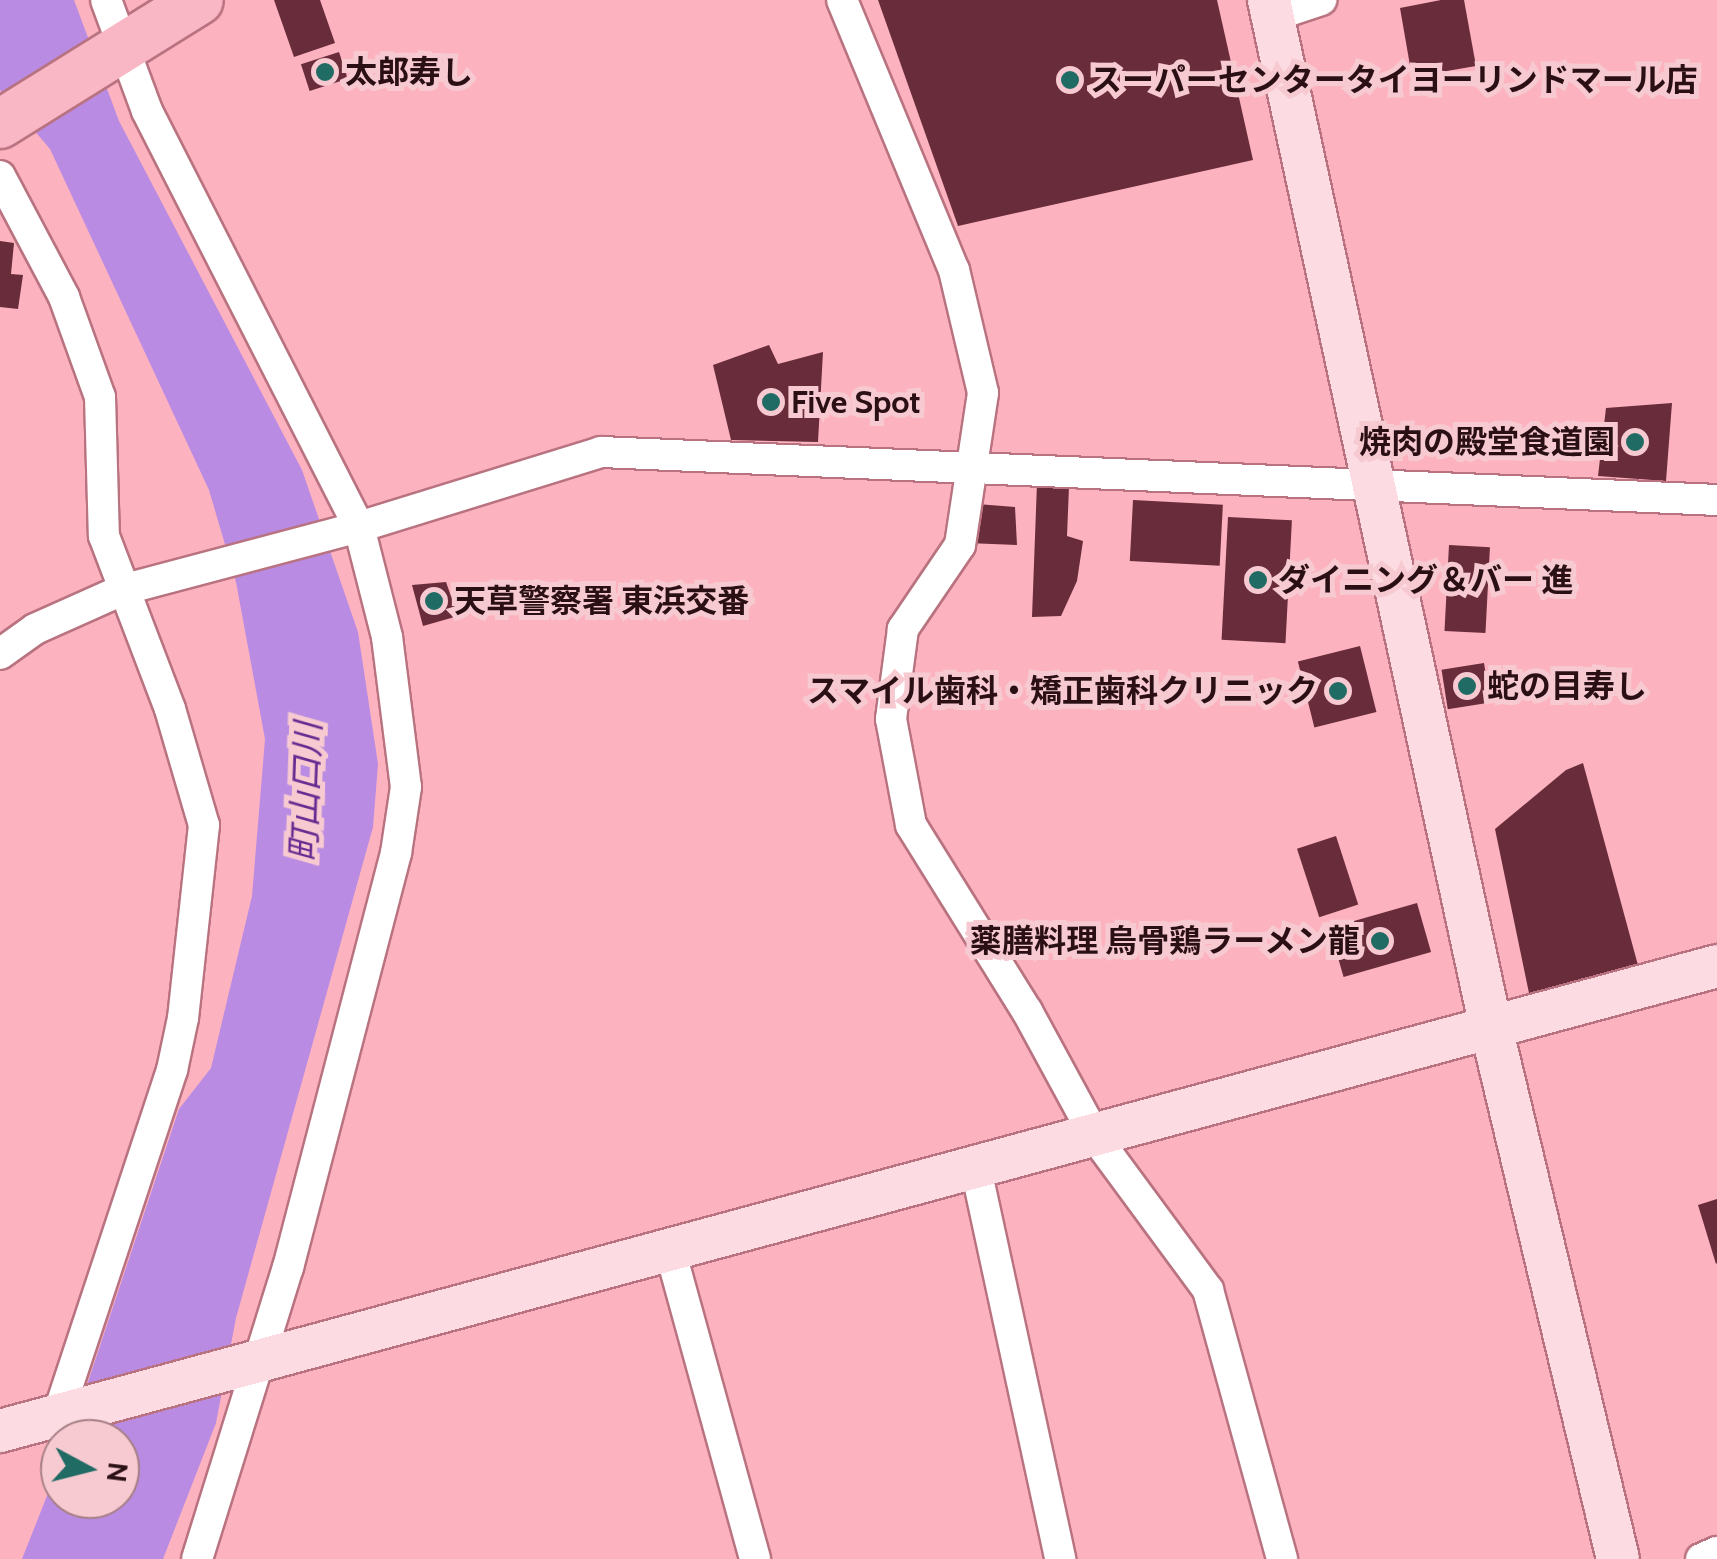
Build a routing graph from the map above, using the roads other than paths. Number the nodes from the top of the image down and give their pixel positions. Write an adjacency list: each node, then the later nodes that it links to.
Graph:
1 (106, 0): 6 (street)
2 (199, 0): 6 (main road)
3 (842, 0): 9 (street)
4 (1320, 0): 5 (street)
5 (1271, 8): 10 (street)
6 (120, 46): 7 (main road); 12 (street)
7 (0, 124)
8 (0, 176): 13 (street)
9 (974, 464): 10 (street); 12 (street); 17 (street)
10 (1378, 484): 11 (street); 16 (street)
11 (1717, 500)
12 (350, 529): 13 (street); 20 (street)
13 (122, 590): 14 (street); 21 (street)
14 (0, 654)
15 (1717, 966): 16 (street)
16 (1490, 1023): 17 (street); 28 (street)
17 (1096, 1138): 18 (street); 27 (street)
18 (976, 1170): 19 (street); 26 (street)
19 (670, 1250): 20 (street); 25 (street)
20 (253, 1365): 21 (street); 24 (street)
21 (64, 1414): 22 (street)
22 (0, 1430)
23 (1717, 1552): 29 (street)
24 (196, 1559)
25 (755, 1559)
26 (1060, 1559)
27 (1282, 1559)
28 (1618, 1559)
29 (1701, 1559)

